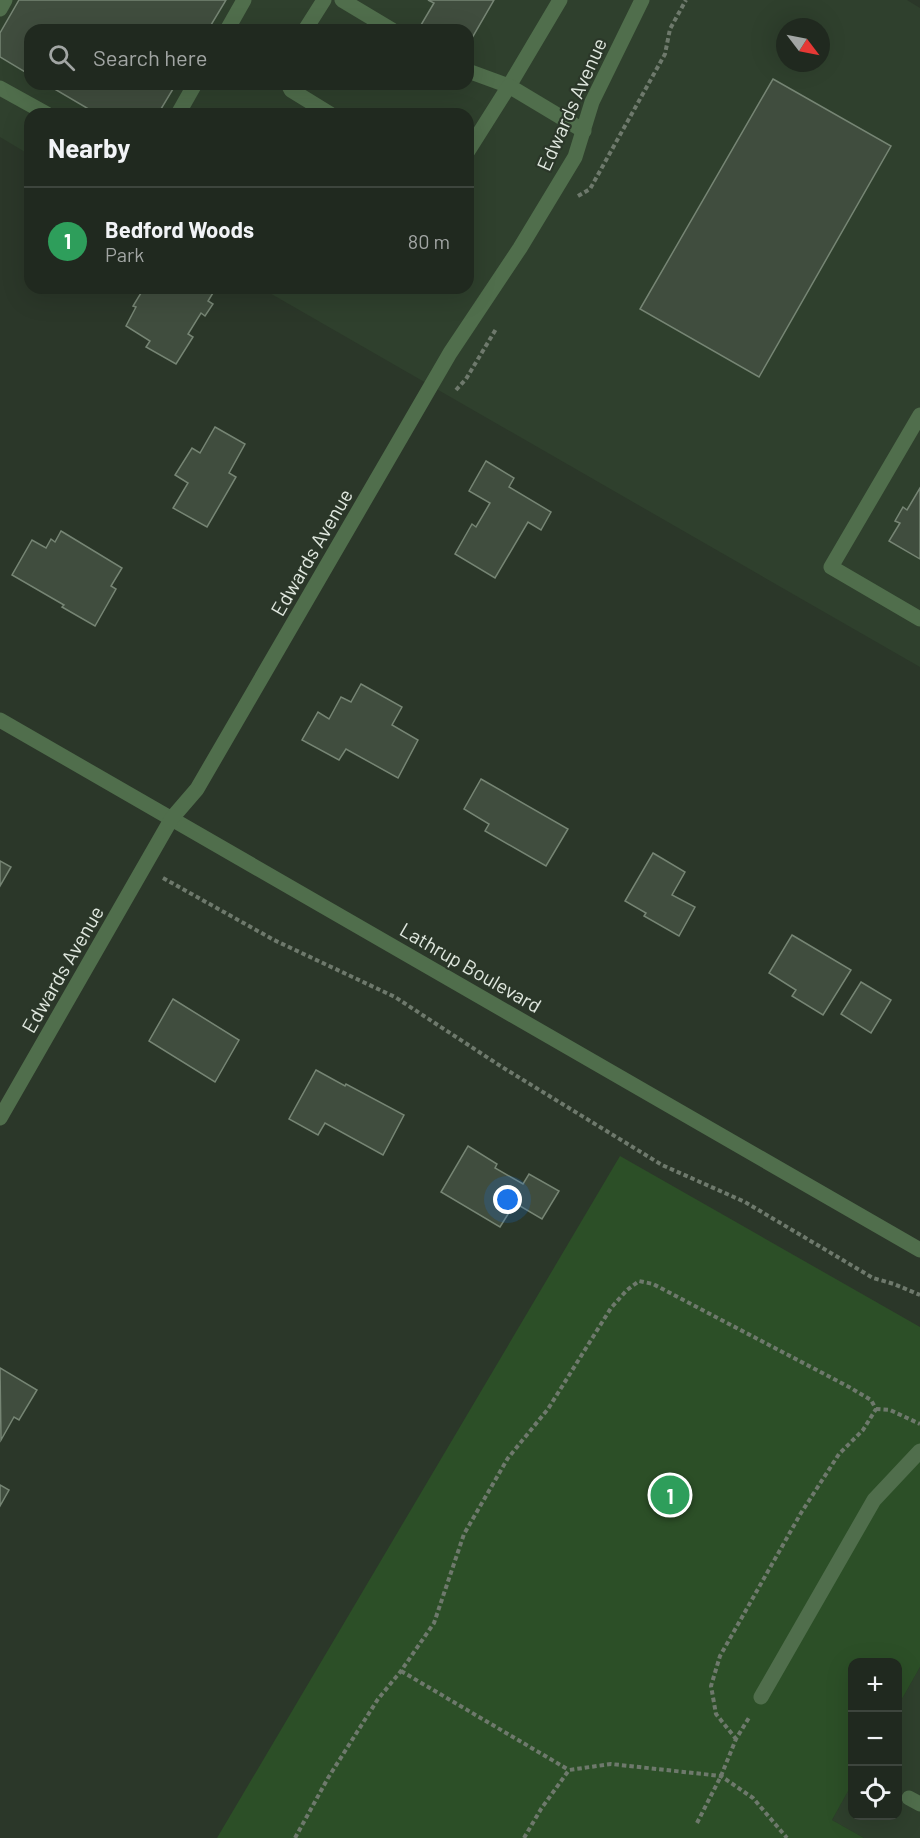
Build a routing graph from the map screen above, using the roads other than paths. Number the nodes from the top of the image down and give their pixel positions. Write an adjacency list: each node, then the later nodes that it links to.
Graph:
1 (5, 0): 7 (street)
2 (244, 0): 8 (street)
3 (324, 0): 9 (street)
4 (342, 0): 10 (street)
5 (560, 0): 12 (street)
6 (642, 0): 19 (street, Edwards Avenue)
7 (0, 9)
8 (230, 24)
9 (309, 24)
10 (382, 24)
11 (474, 73): 12 (street)
12 (509, 86): 19 (street); 20 (street)
13 (0, 88): 16 (street)
14 (192, 90): 17 (street)
15 (291, 90): 18 (street)
16 (36, 108)
17 (181, 108)
18 (320, 108)
19 (584, 130): 24 (street, Edwards Avenue)
20 (474, 141)
21 (920, 415): 22 (street)
22 (920, 619)
23 (0, 720): 24 (street, Lathrup Boulevard)
24 (172, 819): 25 (street, Edwards Avenue); 26 (street, Lathrup Boulevard)
25 (0, 1118)
26 (920, 1250)
27 (920, 1451): 28 (street)
28 (761, 1697)

